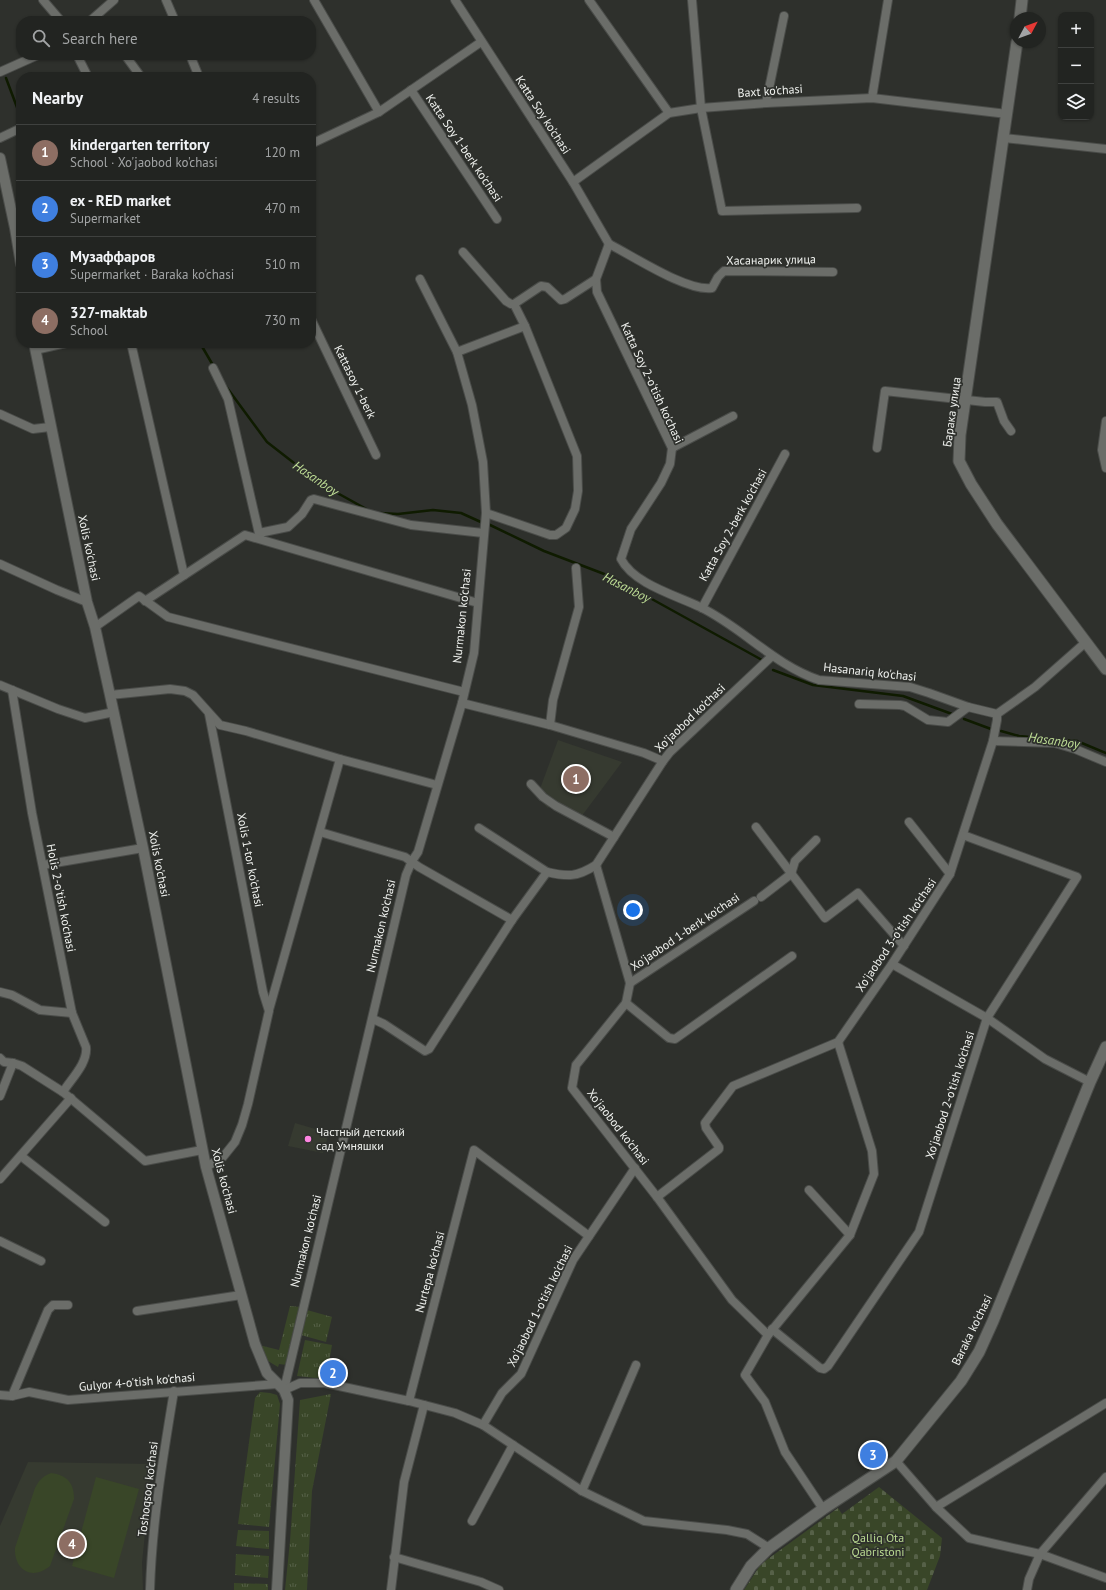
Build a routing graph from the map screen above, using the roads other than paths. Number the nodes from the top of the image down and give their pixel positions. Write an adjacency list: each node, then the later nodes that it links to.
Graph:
1 (43, 0): 11 (street)
2 (114, 0): 12 (street)
3 (166, 0): 13 (street)
4 (314, 0): 29 (street)
5 (455, 0): 15 (street, Katta Soy ko'chasi)
6 (589, 0): 30 (street)
7 (692, 0): 28 (street)
8 (888, 0): 26 (street)
9 (1022, 0): 10 (main road)
10 (1021, 12)
11 (56, 16)
12 (96, 16)
13 (173, 16)
14 (784, 16): 27 (street)
15 (482, 42): 25 (street); 38 (street, Katta Soy ko'chasi)
16 (1016, 48): 31 (main road)
17 (27, 60): 21 (street)
18 (80, 60): 22 (street)
19 (129, 60): 23 (street)
20 (192, 60): 24 (street)
21 (0, 72)
22 (86, 72)
23 (137, 72)
24 (197, 72)
25 (410, 90): 29 (street); 40 (street, Katta Soy 1-berk ko'chasi)
26 (872, 98): 27 (street, Baxt ko'chasi); 31 (street, Baxt ko'chasi)
27 (766, 103): 28 (street, Baxt ko'chasi)
28 (700, 108): 30 (street, Baxt ko'chasi); 39 (street)
29 (379, 112): 35 (street)
30 (669, 112): 38 (street, Baxt ko'chasi)
31 (1007, 114): 34 (main road, Барака улица)
32 (16, 130): 33 (street)
33 (0, 138)
34 (1004, 138): 36 (street); 54 (main road, Барака улица)
35 (316, 142)
36 (1106, 149)
37 (0, 158): 41 (street)
38 (573, 182): 42 (street, Katta Soy ko'chasi)
39 (857, 208)
40 (497, 219)
41 (16, 234)
42 (609, 244): 44 (street, Хасанарик улица); 46 (street)
43 (463, 252): 47 (street)
44 (833, 272)
45 (420, 279): 52 (street, Nurmakon ko'chasi)
46 (596, 279): 47 (street); 60 (street, Katta Soy 2-o'tish ko'chasi)
47 (514, 304): 48 (street)
48 (525, 326): 52 (street); 65 (street)
49 (316, 329): 63 (street, Kattasoy 1-berk)
50 (34, 348): 58 (street, Xolis ko'chasi)
51 (132, 348): 70 (street)
52 (457, 352): 65 (street, Nurmakon ko'chasi)
53 (213, 368): 67 (street)
54 (966, 400): 59 (street); 61 (street); 76 (main road, Барака улица)
55 (0, 414): 58 (street)
56 (733, 416): 60 (street)
57 (1106, 421): 64 (street)
58 (50, 427): 72 (street, Xolis ko'chasi)
59 (1011, 431)
60 (672, 448): 74 (street, Katta Soy 2-o'tish ko'chasi)
61 (878, 448)
62 (786, 454): 74 (street, Katta Soy 2-berk ko'chasi)
63 (376, 455)
64 (1106, 468)
65 (486, 513): 66 (street, Nurmakon ko'chasi)
66 (483, 533): 67 (street); 73 (street, Nurmakon ko'chasi)
67 (259, 536): 70 (street); 73 (street)
68 (0, 564): 72 (street)
69 (576, 568): 89 (street)
70 (184, 575): 71 (street)
71 (145, 601): 75 (street); 81 (street)
72 (87, 602): 75 (street, Xolis ko'chasi)
73 (478, 603): 81 (street, Nurmakon ko'chasi)
74 (702, 608): 77 (street, Katta Soy 2-o'tish ko'chasi)
75 (94, 627): 82 (street, Xolis ko'chasi)
76 (1086, 642): 78 (main road, Барака улица); 88 (street)
77 (772, 656): 85 (street, Hasanariq ko'chasi); 92 (street, Xo'jaobod ko'chasi)
78 (1106, 669)
79 (0, 684): 80 (street)
80 (12, 690): 86 (street); 105 (street, Holis 2-o'tish ko'chasi)
81 (464, 692): 83 (street, Nurmakon ko'chasi)
82 (110, 695): 86 (street, Xolis ko'chasi); 87 (street)
83 (462, 703): 89 (street); 95 (street, Nurmakon ko'chasi)
84 (859, 704): 85 (street)
85 (968, 707): 88 (street, Hasanariq ko'chasi)
86 (114, 712): 103 (street, Xolis ko'chasi)
87 (209, 714): 91 (street); 117 (street, Xolis 1-tor ko'chasi)
88 (997, 714): 90 (street)
89 (550, 725): 92 (street)
90 (993, 741): 93 (street); 100 (street)
91 (340, 759): 95 (street); 99 (street)
92 (663, 761): 101 (street, Xo'jaobod ko'chasi)
93 (1106, 762)
94 (531, 784): 101 (street)
95 (437, 785): 104 (street, Nurmakon ko'chasi)
96 (909, 822): 109 (street)
97 (756, 827): 108 (street)
98 (479, 828): 107 (street)
99 (320, 832): 104 (street); 117 (street)
100 (963, 834): 109 (street, Xo'jaobod 3-o'tish ko'chasi); 120 (street, Xo'jaobod 2-o'tish ko'chasi)
101 (614, 837): 106 (street, Xo'jaobod ko'chasi)
102 (816, 840): 108 (street)
103 (143, 848): 105 (street); 129 (street, Xolis ko'chasi)
104 (412, 861): 110 (street); 119 (street, Nurmakon ko'chasi)
105 (43, 865): 118 (street, Holis 2-o'tish ko'chasi)
106 (596, 865): 107 (street); 114 (street, Xo'jaobod ko'chasi)
107 (547, 872): 110 (street)
108 (791, 874): 111 (street); 114 (street, Xo'jaobod 1-berk ko'chasi)
109 (950, 874): 111 (street, Xo'jaobod 3-o'tish ko'chasi)
110 (512, 920): 119 (street)
111 (904, 946): 113 (street, Xo'jaobod 3-o'tish ko'chasi)
112 (792, 956): 116 (street)
113 (892, 964): 120 (street); 121 (street, Xo'jaobod 3-o'tish ko'chasi)
114 (630, 983): 116 (street, Xo'jaobod ko'chasi)
115 (0, 992): 118 (street)
116 (626, 1003): 132 (street, Xo'jaobod ko'chasi)
117 (269, 1011): 131 (street)
118 (72, 1013): 126 (street, Holis 2-o'tish ko'chasi)
119 (373, 1018): 146 (street, Nurmakon ko'chasi)
120 (987, 1018): 125 (street); 144 (street, Xo'jaobod 2-o'tish ko'chasi)
121 (838, 1042): 135 (street); 137 (street)
122 (1106, 1047): 125 (main road, Baraka ko'chasi)
123 (0, 1058): 124 (street)
124 (13, 1063): 126 (street); 127 (street)
125 (1090, 1082): 155 (main road, Baraka ko'chasi)
126 (63, 1092): 128 (street)
127 (0, 1096)
128 (72, 1098): 129 (street); 130 (street)
129 (202, 1150): 131 (street, Xolis ko'chasi)
130 (21, 1156): 133 (street); 136 (street)
131 (206, 1167): 141 (street, Xolis ko'chasi)
132 (635, 1168): 135 (street, Xo'jaobod ko'chasi); 138 (street, Xo'jaobod 1-o'tish ko'chasi)
133 (0, 1179)
134 (809, 1190): 137 (street)
135 (657, 1197): 144 (street, Xo'jaobod ko'chasi)
136 (106, 1222)
137 (850, 1235): 144 (street)
138 (589, 1236): 150 (street, Nurtepa ko'chasi); 153 (street, Xo'jaobod 1-o'tish ko'chasi)
139 (0, 1241): 140 (street)
140 (41, 1261)
141 (241, 1295): 143 (street); 146 (street, Xolis ko'chasi)
142 (68, 1305): 149 (street)
143 (137, 1311)
144 (770, 1332): 159 (street)
145 (636, 1365): 157 (street)
146 (281, 1387): 147 (street, Gulyor 4-o'tish ko'chasi); 150 (street); 166 (street, Nurmakon ko'chasi)
147 (174, 1391): 149 (street, Gulyor 4-o'tish ko'chasi); 165 (street, Toshoqsoq ko'chasi)
148 (0, 1395): 149 (street, Gulyor 4-o'tish ko'chasi)
149 (12, 1396)
150 (409, 1400): 152 (street)
151 (1106, 1402): 158 (street)
152 (424, 1405): 153 (street); 163 (street)
153 (484, 1425): 154 (street)
154 (513, 1445): 157 (street); 160 (street)
155 (896, 1461): 158 (street); 159 (main road, Baraka ko'chasi)
156 (1106, 1477): 162 (street)
157 (582, 1491): 161 (street)
158 (936, 1507): 162 (street)
159 (823, 1509): 161 (main road, Baraka ko'chasi)
160 (472, 1521)
161 (769, 1548): 169 (main road, Baraka ko'chasi)
162 (1040, 1554): 164 (street); 170 (street)
163 (394, 1557): 167 (street); 168 (street)
164 (1106, 1578)
165 (150, 1590)
166 (277, 1590)
167 (391, 1590)
168 (499, 1590)
169 (736, 1590)
170 (1027, 1590)

